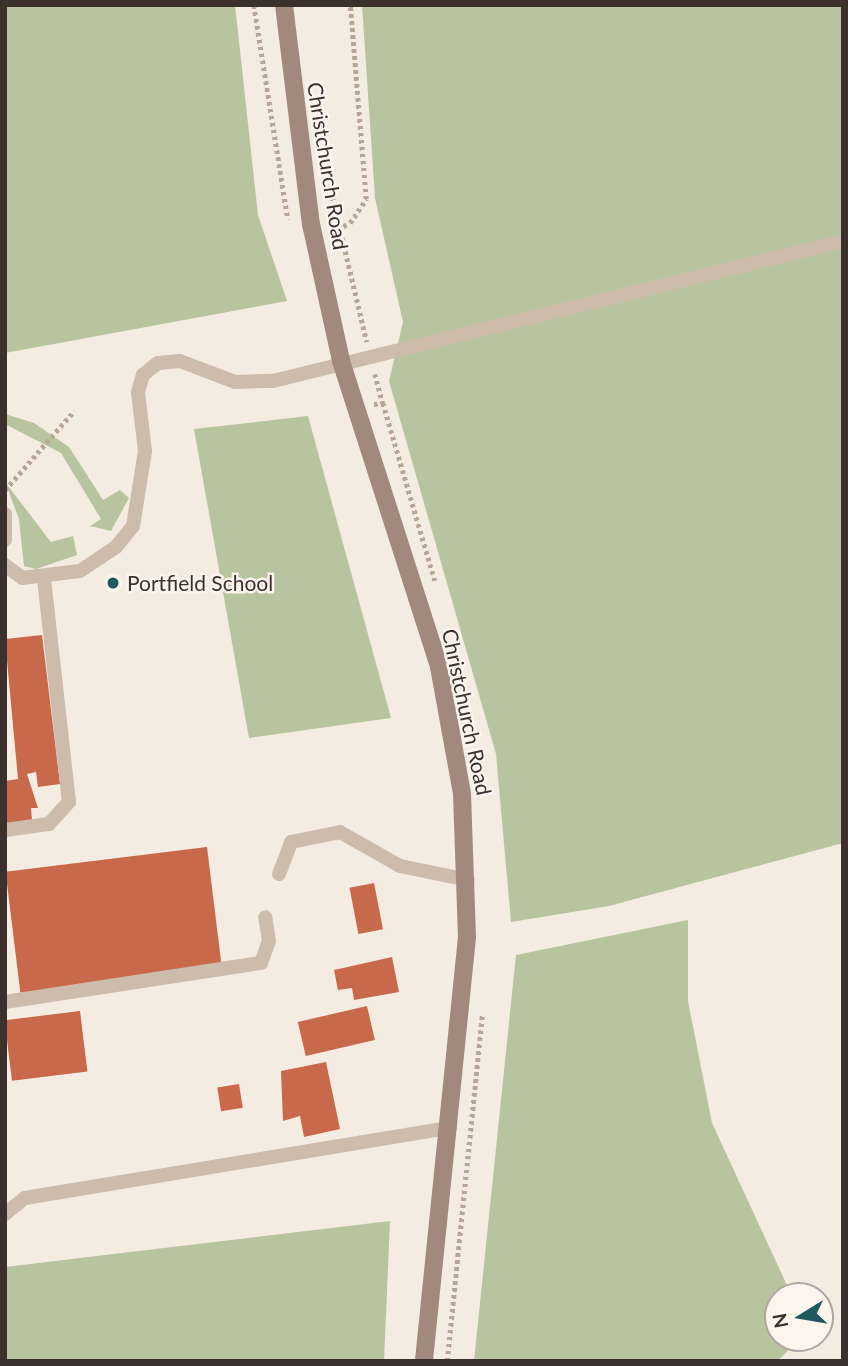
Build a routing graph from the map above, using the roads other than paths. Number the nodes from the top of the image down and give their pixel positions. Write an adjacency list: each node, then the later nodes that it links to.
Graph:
1 (284, 5): 3 (main road, Christchurch Road)
2 (843, 241): 3 (lane)
3 (341, 361): 7 (lane); 10 (main road, Christchurch Road)
4 (5, 514): 5 (lane)
5 (5, 540)
6 (5, 565): 7 (lane)
7 (44, 579): 8 (lane)
8 (5, 830)
9 (279, 874): 10 (lane)
10 (468, 880): 13 (main road, Christchurch Road)
11 (265, 918): 12 (lane)
12 (5, 1002)
13 (450, 1128): 14 (lane); 15 (main road, Christchurch Road)
14 (5, 1214)
15 (424, 1361)

